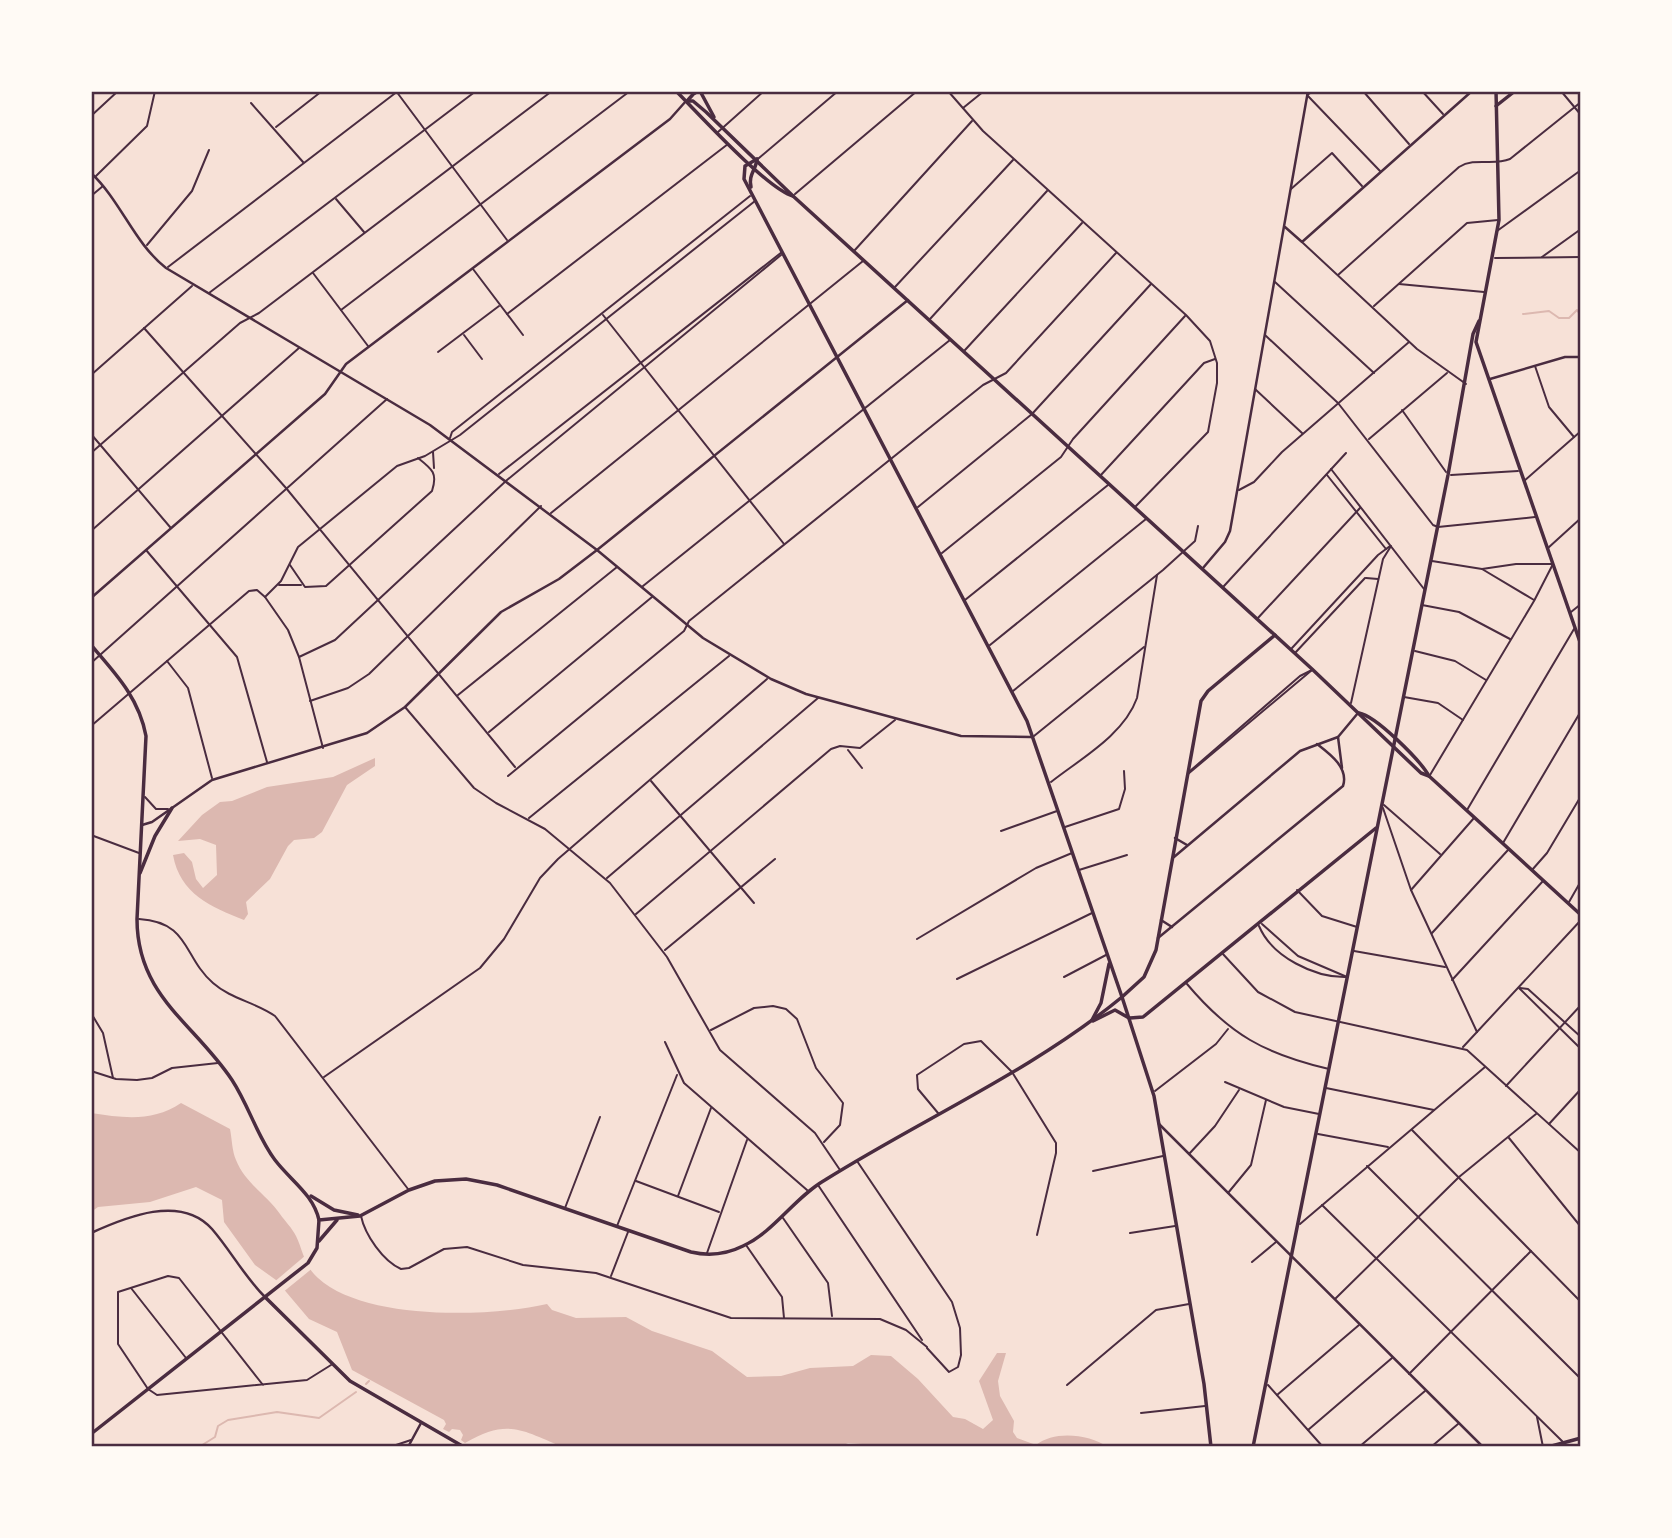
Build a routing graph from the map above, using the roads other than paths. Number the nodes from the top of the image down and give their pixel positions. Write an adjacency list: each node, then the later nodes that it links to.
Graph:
1 (118, 91): 31 (street)
2 (155, 91): 50 (street)
3 (322, 91): 34 (street)
4 (397, 91): 35 (street); 43 (street)
5 (476, 91): 35 (street)
6 (552, 91): 45 (street)
7 (630, 91): 60 (street)
8 (676, 91): 23 (main road)
9 (764, 91): 33 (street)
10 (838, 91): 40 (street)
11 (917, 91): 57 (street)
12 (948, 91): 28 (street)
13 (984, 91): 28 (street)
14 (1314, 91): 22 (street)
15 (1363, 91): 38 (street)
16 (1422, 91): 29 (street)
17 (1472, 91): 29 (street)
18 (1496, 91): 26 (main road)
19 (1515, 91): 26 (main road)
20 (1561, 91): 27 (street)
21 (693, 92): 23 (main road); 33 (main road)
22 (1308, 93): 48 (street); 53 (street)
23 (686, 101): 33 (main road); 36 (main road); 67 (street)
24 (1581, 102): 27 (street)
25 (250, 103): 34 (street)
26 (1496, 106): 44 (main road)
27 (1575, 107): 30 (street); 44 (street)
28 (963, 108): 32 (street)
29 (1443, 115): 38 (street)
30 (1581, 115)
31 (91, 116)
32 (973, 120): 41 (street); 71 (street)
33 (722, 127): 36 (street); 40 (main road)
34 (274, 128): 43 (street)
35 (425, 130): 45 (street); 58 (street)
36 (717, 132): 37 (main road)
37 (729, 144): 42 (main road); 96 (street)
38 (1409, 145): 48 (street)
39 (209, 150): 69 (street)
40 (757, 159): 42 (main road); 46 (main road); 57 (main road)
41 (1014, 159): 54 (street); 87 (street)
42 (749, 162): 46 (main road); 55 (main road)
43 (304, 163): 79 (street)
44 (1498, 163): 61 (main road); 82 (street)
45 (453, 167): 60 (street); 66 (street)
46 (756, 169): 55 (main road); 57 (main road)
47 (1581, 170): 65 (street)
48 (1380, 171): 52 (street)
49 (91, 173): 50 (street)
50 (95, 177): 51 (street)
51 (103, 185): 56 (street); 69 (street)
52 (1363, 187): 53 (street); 68 (street)
53 (1291, 189): 63 (street)
54 (1048, 190): 62 (street); 100 (street)
55 (753, 193): 59 (main road); 73 (street)
56 (91, 196)
57 (793, 196): 71 (main road)
58 (335, 198): 66 (street); 89 (street)
59 (756, 200): 70 (main road); 78 (street)
60 (481, 204): 67 (street); 94 (street)
61 (1499, 220): 65 (main road); 85 (street)
62 (1082, 222): 72 (street); 110 (street)
63 (1285, 227): 68 (street); 83 (street)
64 (1581, 229): 74 (street)
65 (1496, 232): 76 (main road)
66 (365, 233): 81 (street)
67 (508, 241): 80 (street)
68 (1302, 242): 82 (street)
69 (145, 247): 79 (street)
70 (783, 251): 91 (main road); 119 (street); 122 (street)
71 (854, 251): 77 (main road)
72 (1116, 253): 84 (street); 128 (street)
73 (675, 255): 78 (street); 95 (street)
74 (1542, 257): 75 (street); 76 (street)
75 (1581, 257)
76 (1491, 258): 88 (main road)
77 (864, 260): 87 (main road); 91 (street)
78 (679, 261): 99 (street)
79 (166, 268): 86 (street)
80 (472, 268): 92 (street); 108 (street)
81 (313, 273): 94 (street); 98 (street)
82 (1338, 275): 93 (street)
83 (1275, 281): 105 (street); 126 (street)
84 (1151, 284): 97 (street); 139 (street)
85 (1399, 284): 88 (street); 93 (street)
86 (193, 285): 89 (street); 102 (street)
87 (894, 288): 90 (main road)
88 (1485, 292): 101 (main road)
89 (208, 293): 98 (street)
90 (908, 300): 100 (main road); 113 (street)
91 (811, 304): 113 (main road); 138 (street)
92 (500, 305): 96 (street); 103 (street)
93 (1373, 307): 107 (street)
94 (341, 310): 108 (street)
95 (602, 313): 99 (street); 112 (street)
96 (507, 314): 104 (street)
97 (1186, 315): 116 (street); 148 (street)
98 (249, 318): 109 (street); 123 (street)
99 (606, 320): 117 (street); 119 (street)
100 (929, 320): 106 (main road)
101 (1479, 321): 118 (main road); 121 (main road)
102 (144, 328): 123 (street); 127 (street)
103 (463, 333): 111 (street); 115 (street)
104 (523, 335)
105 (1265, 335): 131 (street); 135 (street)
106 (951, 340): 110 (main road); 136 (street)
107 (1409, 342): 125 (street); 126 (street)
108 (369, 346): 124 (street)
109 (300, 348): 124 (street); 140 (street)
110 (964, 351): 128 (main road)
111 (438, 352)
112 (550, 355): 117 (street); 132 (street)
113 (838, 356): 136 (main road); 153 (street)
114 (1581, 358): 120 (street)
115 (482, 359)
116 (1216, 359): 162 (street); 171 (street)
117 (554, 360): 134 (street)
118 (1482, 360): 121 (main road); 129 (main road)
119 (639, 362): 122 (street); 159 (street)
120 (1535, 366): 129 (street); 144 (street)
121 (1469, 367): 130 (main road)
122 (644, 368): 138 (street); 163 (street)
123 (183, 372): 140 (street); 147 (street)
124 (342, 372): 133 (street); 152 (street)
125 (1448, 372): 130 (street); 137 (street)
126 (1374, 373): 135 (street)
127 (91, 375)
128 (995, 380): 139 (main road); 155 (street)
129 (1488, 380): 158 (main road)
130 (1466, 384): 161 (main road)
131 (1255, 389): 142 (street); 168 (street)
132 (499, 395): 134 (street); 145 (street)
133 (388, 399): 145 (street); 166 (street)
134 (503, 401): 145 (street)
135 (1338, 403): 142 (street); 146 (street)
136 (865, 408): 155 (main road); 169 (street)
137 (1402, 410): 146 (street); 161 (street)
138 (678, 411): 153 (street); 175 (street)
139 (1032, 414): 148 (main road); 173 (street)
140 (222, 415): 152 (street); 167 (street)
141 (1581, 431): 144 (street)
142 (1303, 433): 168 (street)
143 (91, 434): 147 (street)
144 (1574, 437): 164 (street)
145 (449, 439): 149 (street); 159 (street)
146 (1367, 440): 180 (street)
147 (100, 445): 150 (street); 167 (street)
148 (1069, 447): 162 (main road); 191 (street)
149 (433, 451): 154 (street); 157 (street)
150 (91, 453)
151 (1346, 453): 156 (street)
152 (256, 454): 166 (street); 181 (street)
153 (714, 456): 169 (street); 189 (street)
154 (418, 458): 157 (street); 182 (street)
155 (892, 459): 173 (main road); 184 (street)
156 (1331, 469): 160 (street); 172 (street)
157 (433, 470): 195 (street)
158 (1520, 471): 161 (street); 164 (main road)
159 (499, 474): 163 (street)
160 (1326, 474): 174 (street); 207 (street)
161 (1448, 475): 180 (main road)
162 (1100, 476): 165 (main road)
163 (507, 480): 170 (street); 212 (street)
164 (1524, 481): 176 (main road)
165 (1109, 484): 171 (main road); 213 (street)
166 (286, 488): 182 (street); 204 (street)
167 (139, 489): 181 (street); 183 (street)
168 (1239, 490): 197 (street)
169 (750, 501): 184 (street); 206 (street)
170 (541, 506): 175 (street); 222 (street)
171 (1135, 507): 177 (main road)
172 (1360, 507): 174 (street); 185 (street)
173 (917, 508): 191 (main road)
174 (1356, 511): 187 (street); 218 (street)
175 (550, 513): 189 (street)
176 (1536, 517): 180 (street); 186 (main road)
177 (1147, 518): 190 (main road); 227 (street)
178 (1581, 519): 186 (street)
179 (1198, 526): 190 (street)
180 (1438, 527): 192 (main road)
181 (171, 528): 188 (street)
182 (321, 529): 193 (street); 195 (street)
183 (91, 531)
184 (785, 544): 220 (street)
185 (1391, 546): 187 (street); 202 (street); 208 (street)
186 (1547, 548): 194 (main road)
187 (1386, 549): 200 (street)
188 (146, 550): 204 (street); 211 (street)
189 (597, 550): 196 (street); 238 (street)
190 (1182, 551): 197 (main road); 199 (street)
191 (941, 554): 213 (main road)
192 (1431, 560): 198 (street); 208 (main road)
193 (289, 564): 203 (street); 205 (street)
194 (1553, 564): 198 (street); 214 (street); 217 (main road)
195 (351, 565): 205 (street); 212 (street)
196 (617, 567): 206 (street); 243 (street)
197 (1202, 569): 207 (main road)
198 (1482, 569): 214 (street)
199 (1157, 574): 228 (street); 242 (street)
200 (1361, 574): 201 (street); 229 (street)
201 (1365, 578): 202 (street); 231 (street)
202 (1379, 579): 247 (street)
203 (278, 585): 205 (street); 209 (street)
204 (178, 587): 219 (street); 233 (street)
205 (305, 587)
206 (642, 587): 210 (street)
207 (1223, 588): 218 (main road)
208 (1425, 590): 216 (main road)
209 (265, 597): 219 (street); 234 (street)
210 (653, 597): 220 (street); 254 (street)
211 (91, 598)
212 (379, 599): 222 (street); 234 (street)
213 (965, 600): 227 (main road)
214 (1534, 601): 224 (street)
215 (1581, 604): 217 (street)
216 (1422, 605): 224 (street); 230 (main road)
217 (1570, 613): 221 (main road)
218 (1257, 619): 223 (main road)
219 (210, 623): 235 (street); 262 (street)
220 (687, 624): 232 (street); 263 (street)
221 (1575, 628): 226 (main road); 278 (street)
222 (409, 635): 238 (street); 246 (street)
223 (1275, 635): 229 (main road); 267 (main road)
224 (1511, 640): 240 (street)
225 (91, 645): 233 (main road)
226 (1581, 645)
227 (989, 646): 242 (main road)
228 (1145, 646): 255 (street); 272 (street)
229 (1290, 649): 231 (main road)
230 (1413, 650): 240 (street); 245 (main road)
231 (1294, 654): 237 (main road)
232 (730, 655): 239 (street); 280 (street)
233 (100, 656): 236 (street); 241 (main road)
234 (299, 657): 246 (street)
235 (166, 660): 241 (street); 270 (street)
236 (91, 663)
237 (1312, 670): 247 (main road); 267 (street); 267 (street)
238 (440, 673): 243 (street); 248 (street)
239 (768, 677): 244 (street); 271 (street)
240 (1487, 680): 252 (street)
241 (130, 692): 253 (street); 273 (main road)
242 (1012, 692): 255 (main road)
243 (458, 695): 254 (street)
244 (819, 697): 251 (street); 279 (street)
245 (1403, 697): 252 (street); 257 (main road)
246 (310, 701): 260 (street)
247 (1351, 705): 250 (main road)
248 (405, 707): 260 (street); 280 (street)
249 (1581, 711): 288 (street)
250 (1359, 713): 256 (street); 257 (main road); 259 (main road)
251 (896, 719): 255 (street); 261 (street)
252 (1463, 720): 269 (street)
253 (91, 726)
254 (489, 733): 263 (street)
255 (1032, 737): 272 (main road)
256 (1338, 737): 258 (street); 265 (street)
257 (1394, 738): 259 (main road); 269 (main road)
258 (1318, 744): 265 (street); 289 (street)
259 (1393, 747): 269 (main road); 275 (main road)
260 (323, 748): 262 (street)
261 (846, 748): 264 (street); 292 (street)
262 (267, 763): 270 (street)
263 (516, 768): 268 (street)
264 (862, 768)
265 (1342, 769): 317 (street)
266 (1124, 771): 283 (street)
267 (1187, 775): 287 (main road)
268 (508, 776)
269 (1429, 776): 278 (main road)
270 (212, 779): 276 (street)
271 (650, 780): 279 (street); 290 (street)
272 (1049, 783): 277 (main road)
273 (145, 796): 276 (street); 282 (main road)
274 (1581, 796): 300 (street)
275 (1382, 803): 284 (main road); 296 (street); 307 (street)
276 (172, 808): 282 (street); 301 (main road)
277 (1058, 810): 283 (main road); 285 (street)
278 (1467, 810): 281 (main road)
279 (680, 815): 292 (street); 302 (street)
280 (528, 818): 290 (street)
281 (1475, 818): 288 (main road); 296 (street)
282 (142, 825): 294 (main road)
283 (1064, 827): 293 (main road)
284 (1376, 828): 306 (main road); 318 (main road)
285 (1001, 831)
286 (91, 835): 294 (street)
287 (1175, 838): 289 (street); 298 (main road)
288 (1503, 844): 291 (main road)
289 (1188, 845): 298 (street)
290 (570, 848): 302 (street); 359 (street)
291 (1509, 849): 300 (main road); 319 (street)
292 (710, 850): 305 (street); 311 (street)
293 (1073, 852): 299 (main road); 321 (street)
294 (140, 853): 301 (main road)
295 (1127, 855): 299 (street)
296 (1441, 855): 307 (street)
297 (775, 859): 305 (street)
298 (1171, 859): 314 (main road)
299 (1079, 870): 310 (main road)
300 (1532, 870): 303 (main road)
301 (138, 878): 313 (main road)
302 (606, 879): 311 (street)
303 (1543, 880): 309 (main road); 335 (street)
304 (1581, 881): 309 (street)
305 (741, 887): 308 (street); 323 (street)
306 (1297, 890): 316 (main road); 318 (street)
307 (1410, 890): 319 (street)
308 (754, 903)
309 (1568, 903): 312 (main road)
310 (1093, 912): 326 (main road); 334 (street)
311 (635, 914): 323 (street)
312 (1581, 915)
313 (136, 919): 353 (main road); 359 (street)
314 (1161, 920): 317 (street); 320 (main road)
315 (1581, 920): 337 (street)
316 (1258, 922): 322 (street); 325 (main road); 327 (street)
317 (1172, 927): 320 (street)
318 (1358, 927): 324 (main road)
319 (1431, 934): 330 (street)
320 (1158, 938): 338 (main road)
321 (917, 939)
322 (1287, 949): 327 (street); 329 (street)
323 (664, 951): 347 (street)
324 (1353, 951): 330 (street); 333 (main road)
325 (1221, 952): 336 (main road); 344 (street)
326 (1107, 954): 328 (main road); 332 (street)
327 (1283, 954): 331 (street)
328 (1110, 961): 338 (main road); 342 (main road)
329 (1314, 964): 331 (street); 333 (street)
330 (1446, 968): 335 (street)
331 (1311, 970): 333 (street)
332 (1064, 976)
333 (1348, 977): 344 (main road)
334 (957, 979)
335 (1452, 980): 348 (street)
336 (1186, 982): 341 (main road); 345 (street)
337 (1519, 987): 343 (street); 346 (street); 348 (street)
338 (1122, 997): 341 (main road); 342 (main road)
339 (1581, 1004): 343 (street)
340 (91, 1013): 360 (street)
341 (1130, 1018): 342 (main road); 366 (main road)
342 (1091, 1022): 357 (main road)
343 (1564, 1022): 346 (street); 349 (street)
344 (1338, 1024): 351 (street); 355 (main road)
345 (1228, 1028): 355 (street); 366 (street)
346 (1559, 1029): 352 (street); 362 (street)
347 (710, 1030): 380 (street); 380 (street)
348 (1477, 1032): 351 (street)
349 (1581, 1037)
350 (664, 1042): 358 (street)
351 (1462, 1048): 354 (street)
352 (1581, 1048)
353 (219, 1063): 360 (street); 394 (main road)
354 (1486, 1066): 362 (street); 369 (street)
355 (1330, 1069): 363 (main road)
356 (91, 1071): 360 (street)
357 (1012, 1072): 371 (main road); 371 (street); 412 (street)
358 (677, 1074): 368 (street); 390 (street)
359 (324, 1077): 392 (street)
360 (113, 1079)
361 (1225, 1082): 364 (street)
362 (1506, 1086): 370 (street)
363 (1325, 1088): 369 (street); 372 (main road)
364 (1239, 1089): 367 (street); 383 (street)
365 (1581, 1090): 375 (street)
366 (1153, 1092): 374 (main road)
367 (1266, 1100): 372 (street); 395 (street)
368 (711, 1107): 379 (street); 396 (street)
369 (1434, 1110): 376 (street)
370 (1537, 1113): 375 (street); 378 (street)
371 (939, 1114): 385 (main road)
372 (1320, 1114): 377 (main road)
373 (600, 1117): 398 (street)
374 (1159, 1124): 383 (street); 384 (main road)
375 (1549, 1124): 382 (street)
376 (1411, 1129): 381 (street); 389 (street)
377 (1316, 1133): 381 (street); 407 (main road)
378 (1508, 1138): 389 (street); 408 (street)
379 (748, 1139): 393 (street); 399 (street)
380 (824, 1143): 387 (street)
381 (1389, 1148): 386 (street)
382 (1581, 1153)
383 (1189, 1154): 395 (street)
384 (1164, 1156): 388 (street); 405 (main road)
385 (857, 1161): 387 (main road); 433 (street)
386 (1367, 1166): 397 (street); 402 (street)
387 (841, 1171): 391 (main road)
388 (1093, 1171)
389 (1459, 1177): 402 (street); 416 (street)
390 (634, 1181): 396 (street); 406 (street)
391 (817, 1184): 393 (main road); 433 (street)
392 (409, 1190): 398 (main road); 401 (main road)
393 (808, 1191): 400 (main road)
394 (306, 1192): 401 (main road); 404 (main road)
395 (1228, 1193): 413 (street)
396 (678, 1196): 399 (street)
397 (1322, 1205): 407 (street); 419 (street)
398 (565, 1209): 406 (main road)
399 (720, 1212): 417 (street)
400 (782, 1215): 415 (main road); 428 (street)
401 (360, 1216): 403 (main road); 421 (street)
402 (1418, 1217): 419 (street); 423 (street)
403 (339, 1219): 404 (main road); 414 (main road)
404 (318, 1220): 414 (main road)
405 (1176, 1226): 410 (street); 427 (main road)
406 (617, 1227): 409 (main road)
407 (1297, 1227): 418 (main road)
408 (1581, 1227)
409 (629, 1231): 417 (main road); 421 (street)
410 (1130, 1233)
411 (91, 1234): 424 (street)
412 (1037, 1234)
413 (1276, 1241): 418 (street); 420 (street)
414 (318, 1242): 424 (main road)
415 (746, 1245): 417 (main road); 429 (street)
416 (1532, 1251): 423 (street); 426 (street)
417 (706, 1254)
418 (1291, 1256): 425 (street); 439 (main road)
419 (1377, 1257): 425 (street); 432 (street)
420 (1252, 1262)
421 (611, 1277): 429 (street)
422 (130, 1287): 431 (street); 435 (street); 442 (street)
423 (1493, 1290): 432 (street); 438 (street)
424 (265, 1297): 431 (main road); 436 (main road)
425 (1335, 1299): 430 (street)
426 (1581, 1302)
427 (1190, 1304): 441 (street); 445 (main road)
428 (832, 1317): 429 (street); 433 (street)
429 (784, 1319)
430 (1360, 1325): 434 (street); 444 (street)
431 (223, 1331): 435 (main road); 440 (street)
432 (1452, 1332): 437 (street); 447 (street)
433 (927, 1347)
434 (1393, 1357): 437 (street); 450 (street)
435 (187, 1359): 442 (main road)
436 (332, 1364): 440 (street); 448 (main road)
437 (1409, 1374): 443 (street)
438 (1581, 1378)
439 (1266, 1382): 444 (street); 459 (main road)
440 (263, 1385): 442 (street)
441 (1067, 1385)
442 (148, 1389): 451 (main road)
443 (1426, 1390): 449 (street); 461 (street)
444 (1277, 1395): 450 (street)
445 (1206, 1406): 446 (street); 458 (main road)
446 (1142, 1413)
447 (1537, 1416): 454 (street); 464 (street)
448 (421, 1423): 453 (street); 457 (main road)
449 (1459, 1423): 462 (street); 463 (street)
450 (1308, 1430): 460 (street)
451 (91, 1434)
452 (1581, 1438): 454 (main road)
453 (412, 1440): 455 (street); 456 (street)
454 (1563, 1443): 464 (main road)
455 (390, 1447)
456 (408, 1447)
457 (464, 1447)
458 (1211, 1447)
459 (1253, 1447)
460 (1323, 1447)
461 (1359, 1447)
462 (1431, 1447)
463 (1483, 1447)
464 (1546, 1447)

